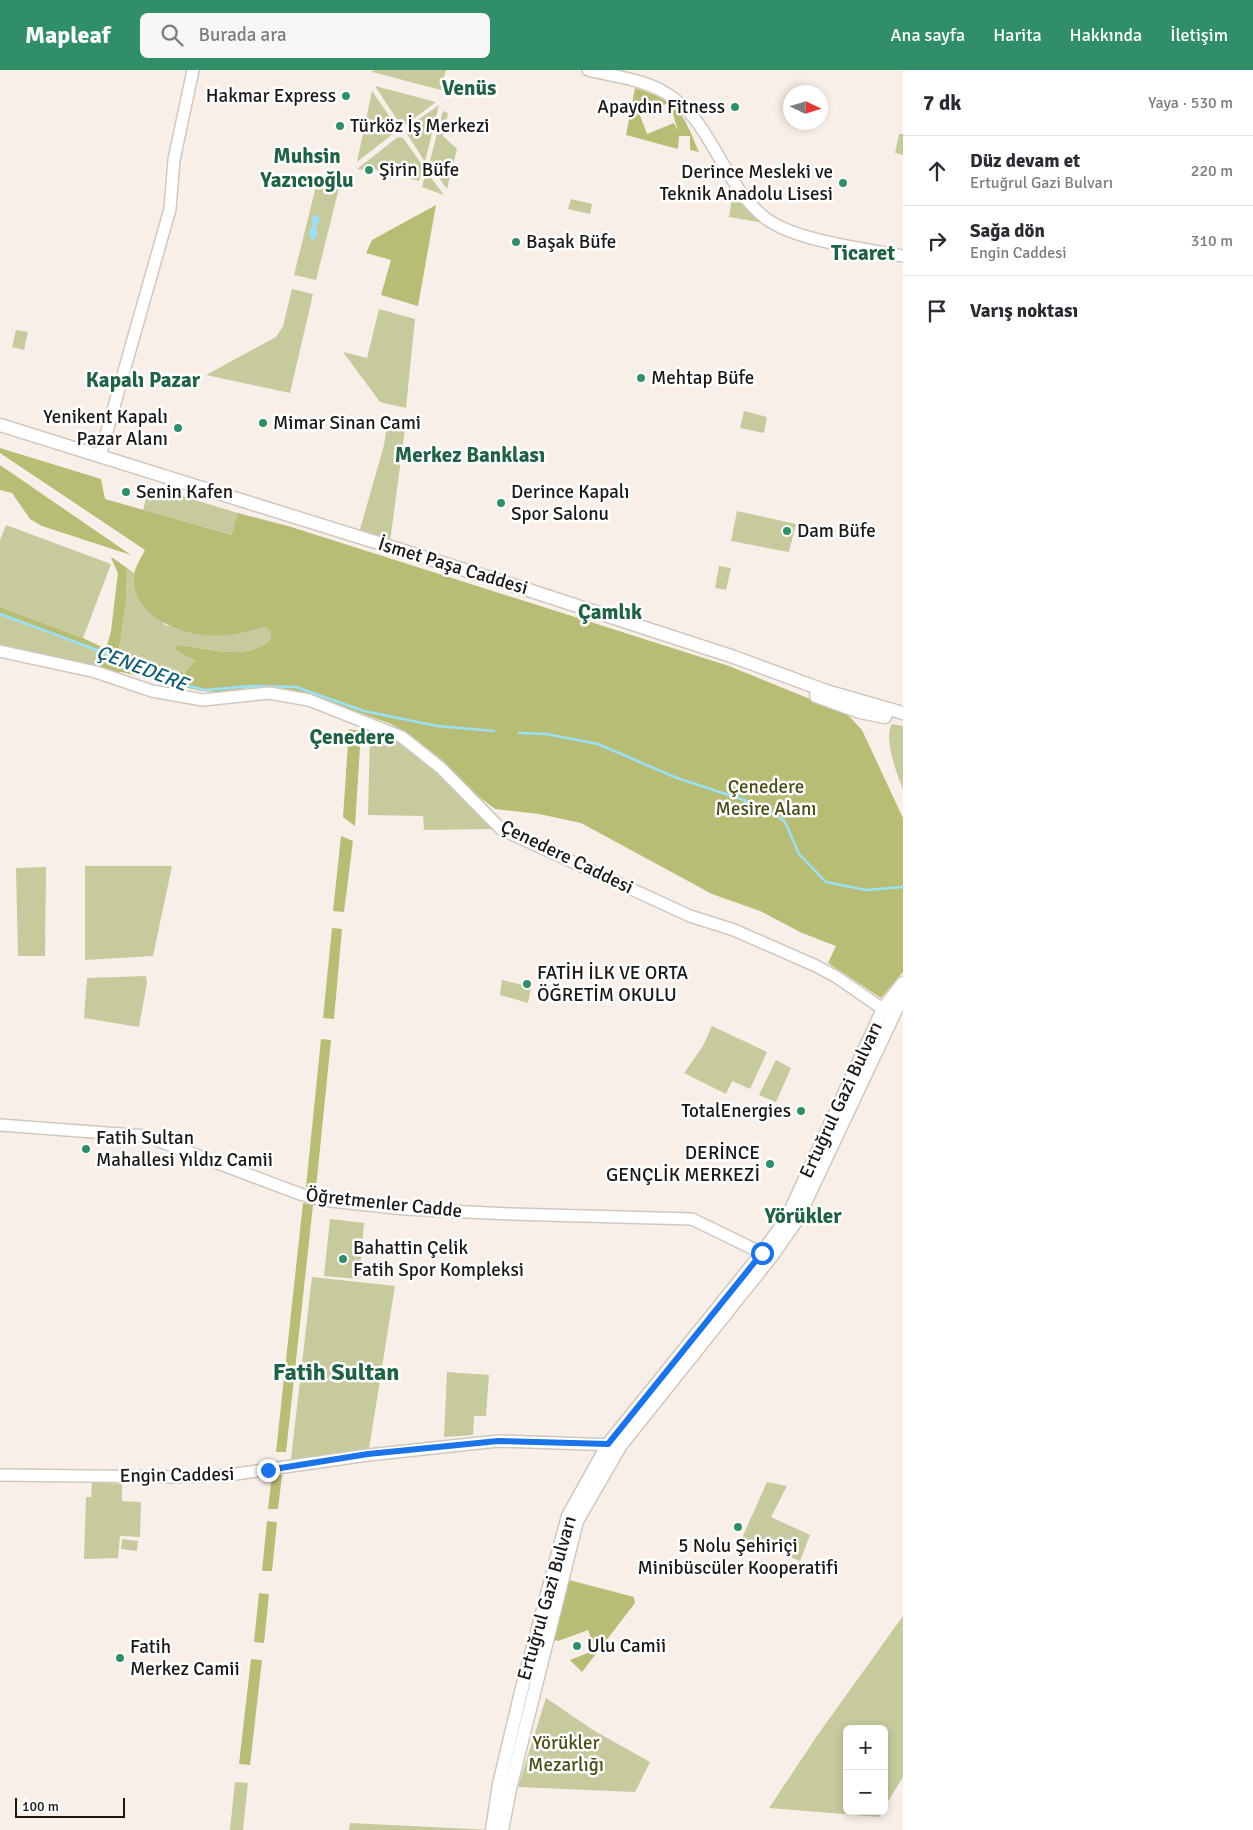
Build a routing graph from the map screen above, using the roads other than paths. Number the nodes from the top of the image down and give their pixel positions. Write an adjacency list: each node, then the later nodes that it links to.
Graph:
1 (193, 70): 6 (street)
2 (588, 70): 3 (street)
3 (903, 256)
4 (0, 425): 6 (main road, İsmet Paşa Caddesi)
5 (0, 434): 9 (main road, İsmet Paşa Caddesi)
6 (100, 456): 8 (main road, İsmet Paşa Caddesi)
7 (0, 651): 12 (street, Çenedere Caddesi)
8 (903, 713)
9 (903, 722)
10 (903, 983): 12 (main road, Ertuğrul Gazi Bulvarı)
11 (903, 995): 14 (main road, Ertuğrul Gazi Bulvarı)
12 (884, 1009): 14 (main road, Ertuğrul Gazi Bulvarı)
13 (0, 1125): 14 (street, Öğretmenler Cadde)
14 (766, 1255): 15 (main road, Ertuğrul Gazi Bulvarı); 16 (main road, Ertuğrul Gazi Bulvarı)
15 (608, 1444): 16 (street, Engin Caddesi); 17 (street, Engin Caddesi); 18 (main road, Ertuğrul Gazi Bulvarı)
16 (621, 1445): 19 (main road, Ertuğrul Gazi Bulvarı)
17 (0, 1475)
18 (492, 1830)
19 (502, 1830)

